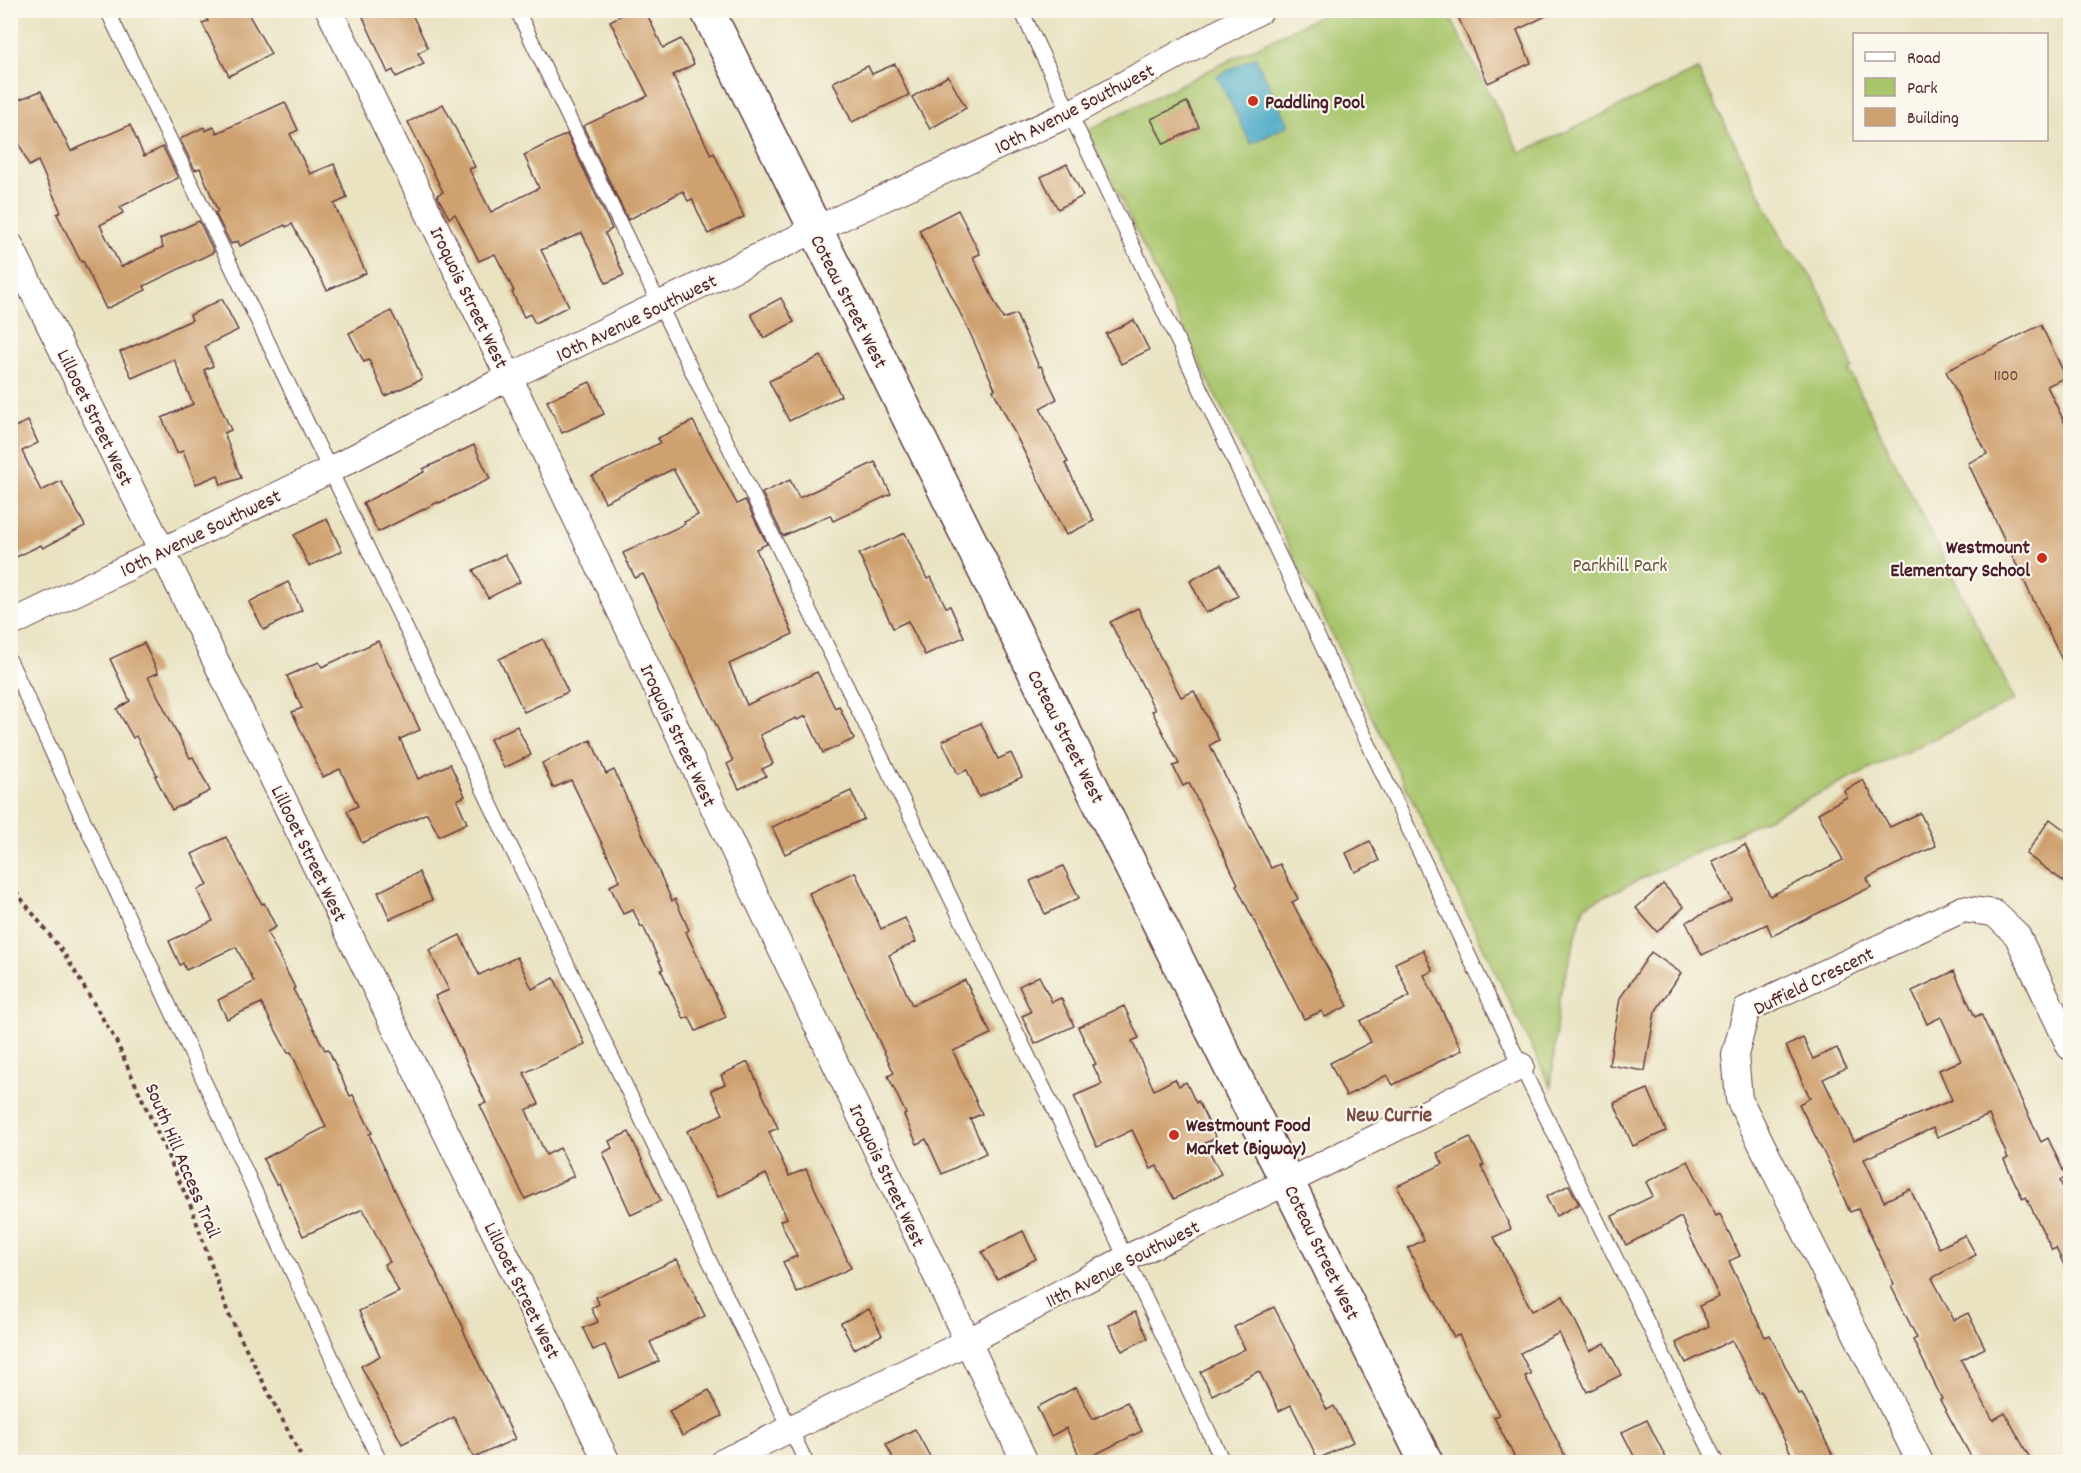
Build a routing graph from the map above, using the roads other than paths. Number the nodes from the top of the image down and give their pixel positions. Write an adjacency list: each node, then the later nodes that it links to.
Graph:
1 (107, 10): 12 (lane)
2 (329, 10): 11 (street, Iroquois Street West)
3 (517, 10): 10 (lane)
4 (707, 10): 8 (street, Coteau Street West)
5 (1021, 10): 7 (lane)
6 (1261, 10): 7 (street, 10th Avenue Southwest)
7 (1071, 113): 8 (street, 10th Avenue Southwest); 17 (lane)
8 (814, 230): 10 (street, 10th Avenue Southwest); 18 (street, Coteau Street West)
9 (10, 245): 13 (street, Lillooet Street West)
10 (658, 306): 11 (street, 10th Avenue Southwest); 19 (lane)
11 (509, 377): 12 (street, 10th Avenue Southwest); 20 (street, Iroquois Street West)
12 (330, 470): 13 (street, 10th Avenue Southwest); 21 (lane)
13 (162, 550): 14 (street, 10th Avenue Southwest); 23 (street, Lillooet Street West)
14 (10, 624)
15 (10, 661): 22 (lane)
16 (2070, 1047): 30 (street, Duffield Crescent)
17 (1521, 1066): 18 (street, 11th Avenue Southwest); 29 (lane)
18 (1289, 1181): 19 (street, 11th Avenue Southwest); 28 (street, Coteau Street West)
19 (1127, 1258): 20 (street, 11th Avenue Southwest); 27 (lane)
20 (967, 1342): 21 (street, 11th Avenue Southwest); 26 (street, Iroquois Street West)
21 (790, 1429): 24 (street, 11th Avenue Southwest); 25 (lane)
22 (380, 1462)
23 (607, 1462)
24 (723, 1462)
25 (806, 1462)
26 (1025, 1462)
27 (1223, 1462)
28 (1426, 1462)
29 (1716, 1462)
30 (1920, 1462)

